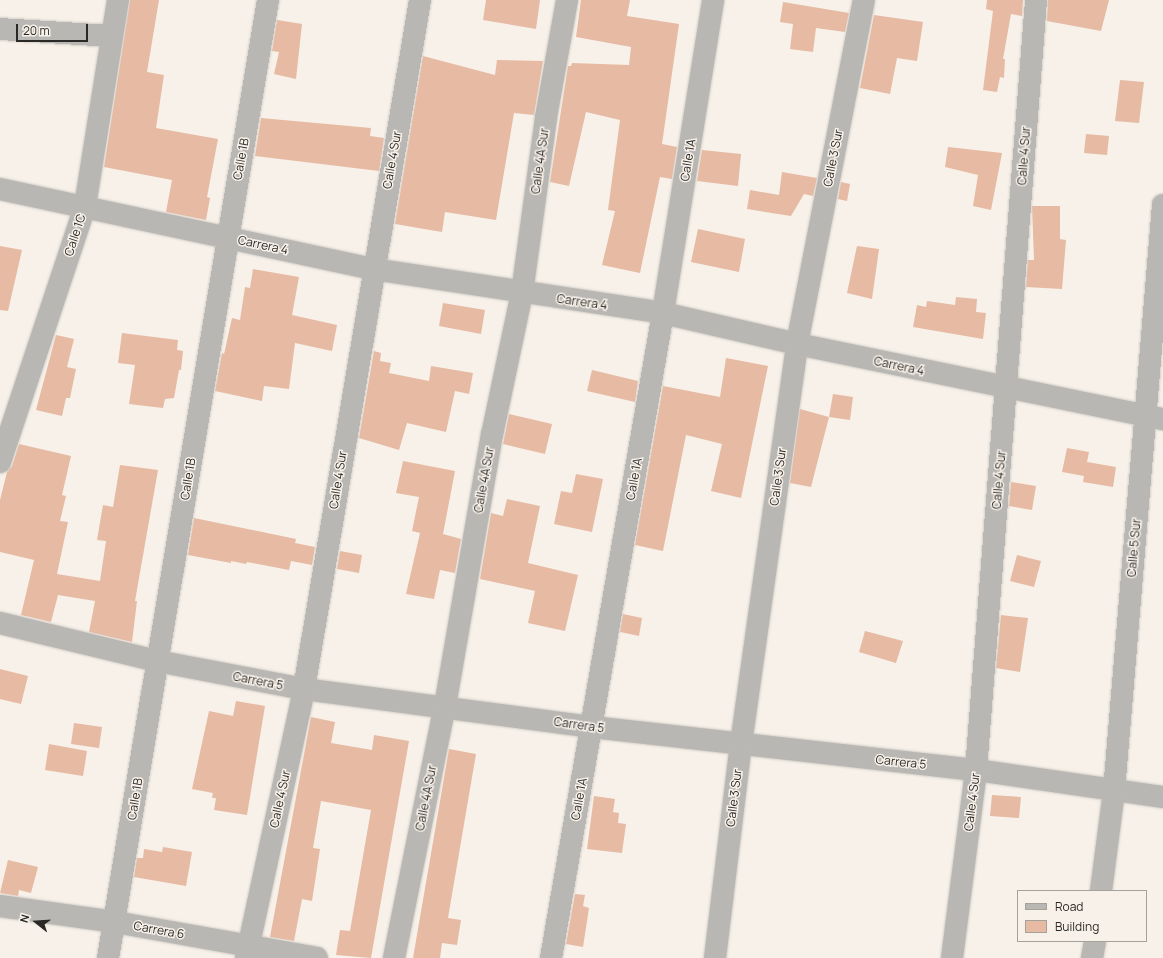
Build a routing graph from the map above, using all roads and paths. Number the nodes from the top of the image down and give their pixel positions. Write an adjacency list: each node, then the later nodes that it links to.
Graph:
1 (118, 0): 9 (street, Calle 1C)
2 (268, 0): 13 (street, Calle 1B)
3 (420, 0): 14 (street, Calle 4 Sur)
4 (567, 0): 15 (street, Calle 4A Sur)
5 (713, 0): 16 (street, Calle 1A)
6 (864, 0): 17 (street, Calle 3 Sur)
7 (1036, 0): 18 (street, Calle 4 Sur)
8 (0, 29): 9 (street)
9 (112, 36): 12 (street, Calle 1C)
10 (0, 189): 12 (street, Carrera 4)
11 (1163, 205): 19 (street, Calle 5 Sur)
12 (85, 206): 13 (street, Carrera 4); 20 (street, Calle 1C)
13 (228, 237): 14 (street, Carrera 4); 22 (street, Calle 1B)
14 (373, 269): 15 (street, Carrera 4); 23 (street, Calle 4 Sur)
15 (522, 293): 16 (street, Carrera 4); 24 (street, Calle 4A Sur)
16 (663, 313): 17 (street, Carrera 4); 25 (street, Calle 1A)
17 (797, 344): 18 (street, Carrera 4); 26 (street, Calle 3 Sur)
18 (1006, 389): 19 (street, Carrera 4); 27 (street, Calle 4 Sur)
19 (1154, 417): 28 (street, Calle 5 Sur)
20 (0, 462)
21 (0, 623): 22 (street, Carrera 5)
22 (157, 661): 23 (street, Carrera 5); 32 (street, Calle 1B)
23 (304, 689): 24 (street, Carrera 5); 34 (street, Calle 4 Sur)
24 (445, 706): 25 (street, Carrera 5); 37 (street, Calle 4A Sur)
25 (592, 727): 26 (street, Carrera 5); 38 (street, Calle 1A)
26 (741, 744): 27 (street, Carrera 5); 39 (street, Calle 3 Sur)
27 (976, 770): 28 (street, Carrera 5); 40 (street, Calle 4 Sur)
28 (1114, 791): 29 (street, Carrera 5); 30 (street, Calle 5 Sur)
29 (1163, 797)
30 (1101, 890)
31 (0, 906): 32 (street, Carrera 6)
32 (115, 922): 34 (street, Carrera 6); 35 (street, Calle 1B)
33 (1095, 942): 41 (street)
34 (247, 952): 36 (street, Carrera 6)
35 (108, 958)
36 (317, 958)
37 (394, 958)
38 (551, 958)
39 (716, 958)
40 (952, 958)
41 (1092, 958)

